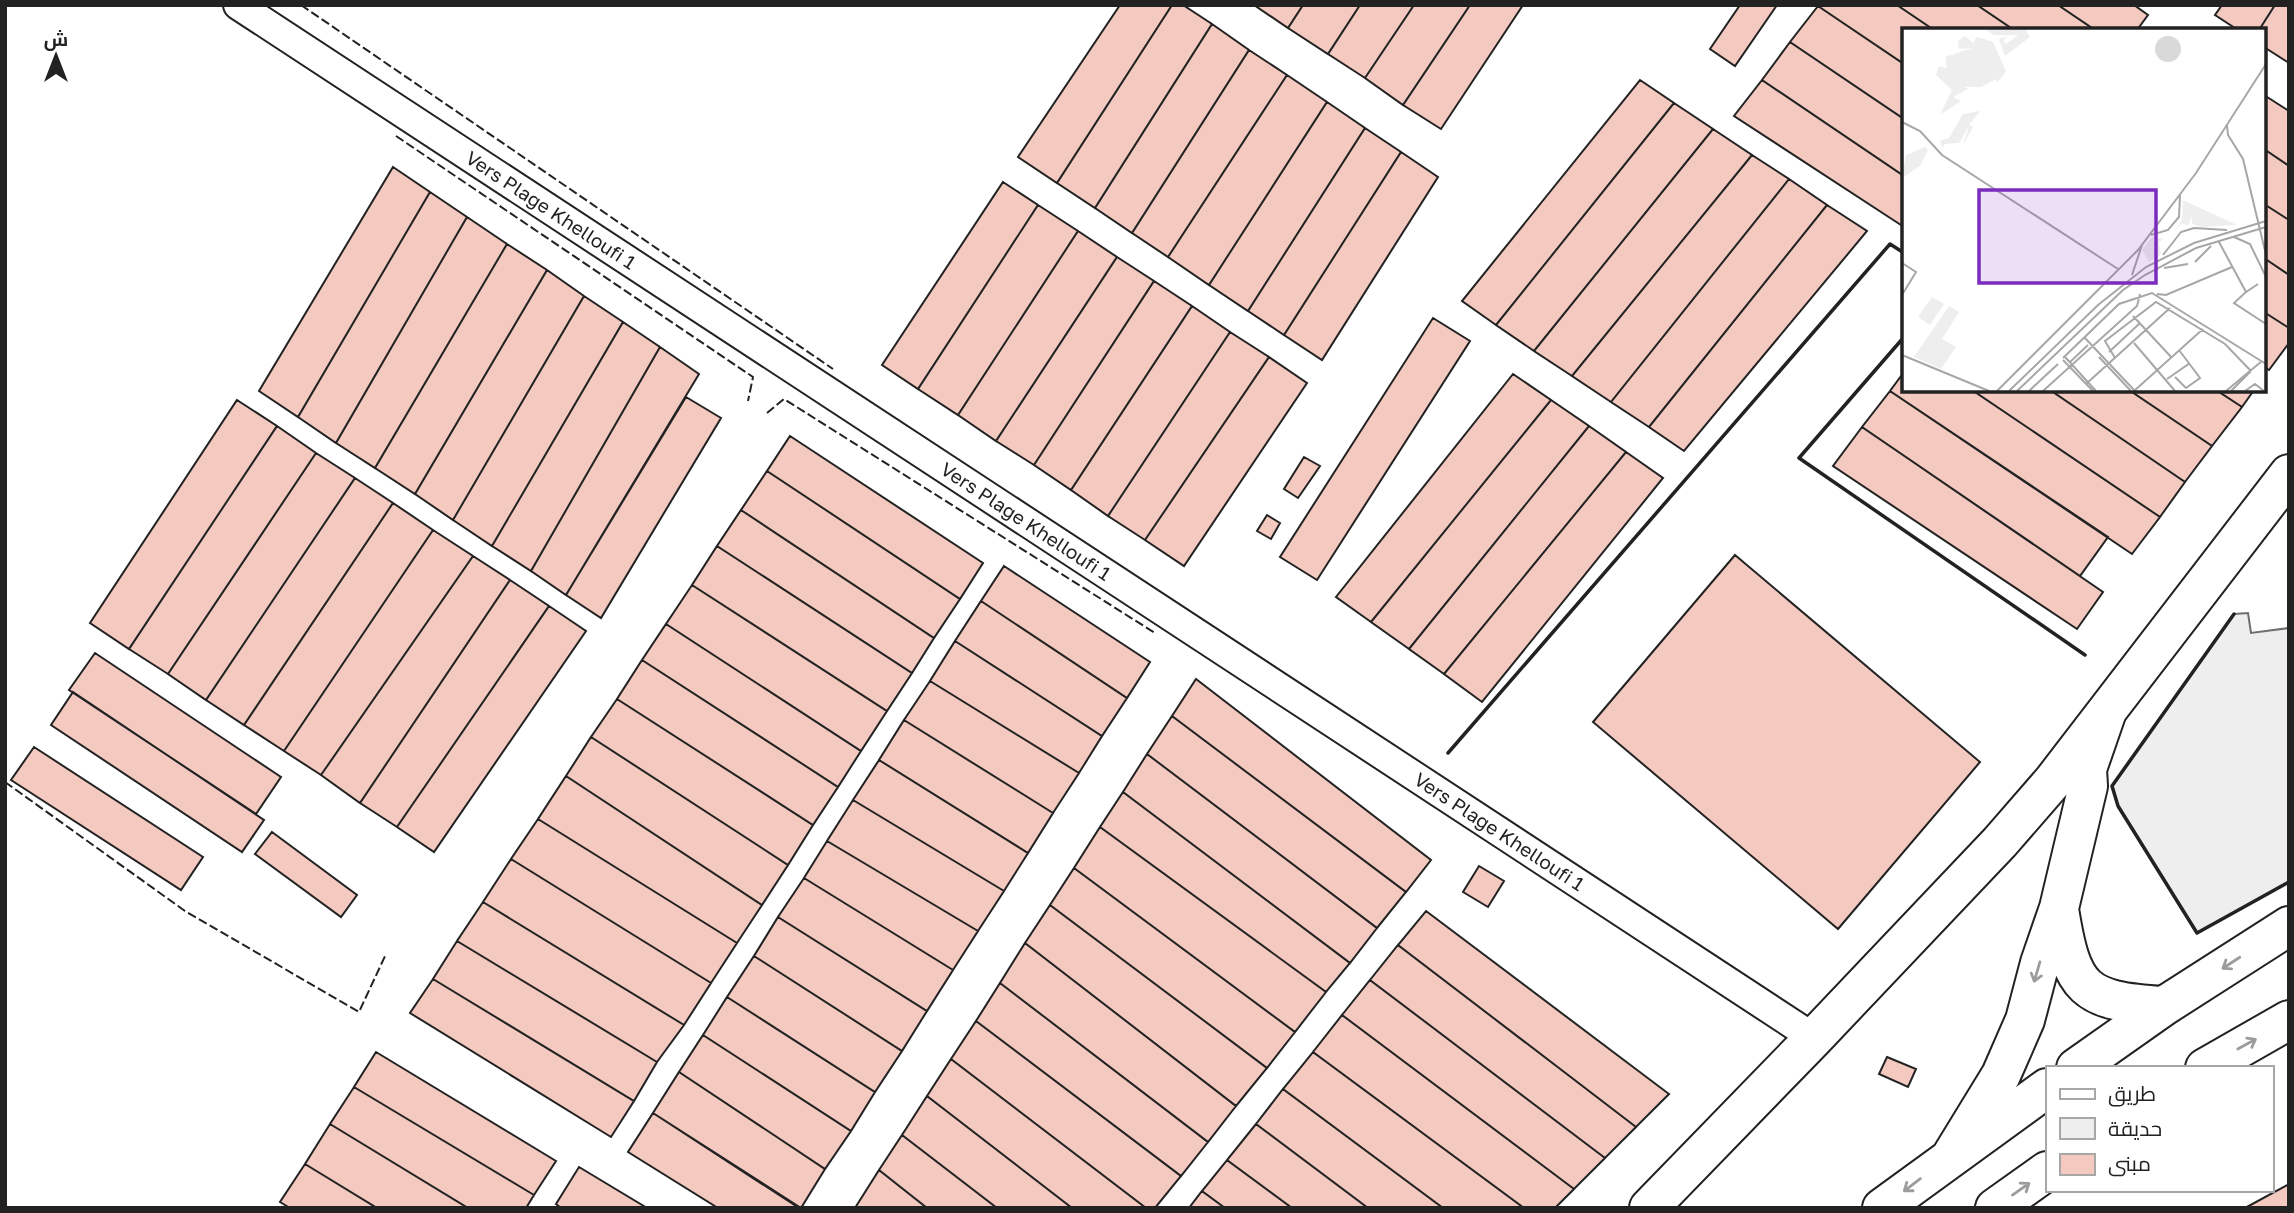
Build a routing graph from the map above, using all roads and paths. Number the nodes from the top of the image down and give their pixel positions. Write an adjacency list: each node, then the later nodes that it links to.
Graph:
1 (238, 5): 8 (street, Vers Plage Khelloufi 1)
2 (2289, 474): 3 (main road)
3 (2106, 714): 4 (main road); 8 (main road)
4 (2059, 908): 6 (main road); 12 (main road, one-way to 12)
5 (2289, 926): 6 (main road, one-way to 6)
6 (2164, 1006): 9 (main road)
7 (2289, 1020): 10 (main road, one-way to 7)
8 (1814, 1038): 14 (main road)
9 (2079, 1066)
10 (2208, 1066)
11 (2046, 1089): 12 (main road)
12 (1951, 1155): 15 (main road, one-way to 15)
13 (2046, 1172): 16 (main road, one-way to 13)
14 (1649, 1208)
15 (1882, 1208)
16 (1995, 1208)

